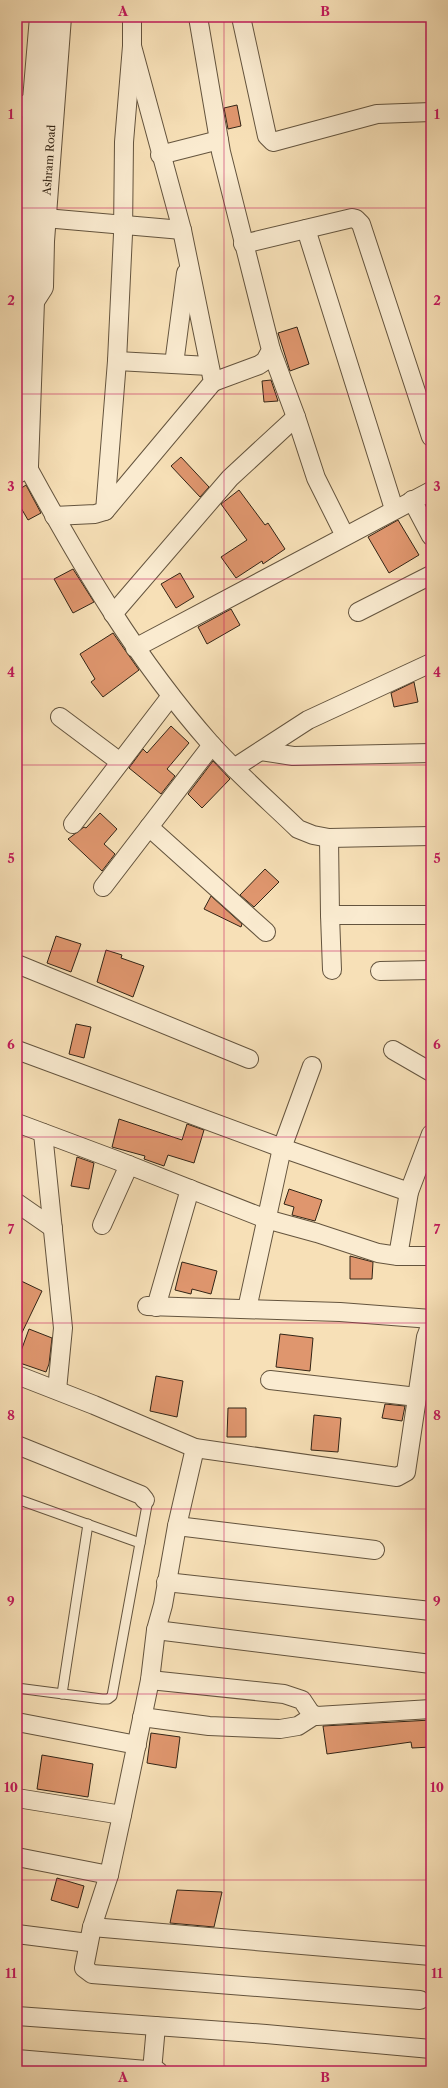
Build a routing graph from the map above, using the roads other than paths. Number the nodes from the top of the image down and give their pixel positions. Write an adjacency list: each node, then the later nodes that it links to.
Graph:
1 (41, 17): 7 (street, Ashram Road)
2 (60, 17): 7 (street, Ashram Road)
3 (132, 17): 6 (street)
4 (198, 17): 9 (street)
5 (241, 17): 8 (street)
6 (132, 46): 10 (street); 12 (street)
7 (35, 103): 11 (street, Ashram Road); 15 (street, Ashram Road)
8 (431, 112)
9 (219, 140): 10 (street); 16 (street)
10 (160, 155): 14 (street)
11 (45, 218): 12 (street); 15 (street, Ashram Road)
12 (123, 224): 14 (street); 19 (street)
13 (306, 228): 16 (street); 23 (street); 27 (street)
14 (182, 230): 17 (street)
15 (29, 242): 24 (street, Ashram Road)
16 (243, 244): 18 (street)
17 (188, 259): 20 (street); 21 (street)
18 (271, 350): 21 (street); 22 (street)
19 (117, 361): 20 (street); 28 (street)
20 (174, 364): 21 (street)
21 (211, 374): 28 (street)
22 (296, 417): 30 (street); 34 (street)
23 (431, 437)
24 (22, 469): 29 (street)
25 (431, 491): 26 (street)
26 (412, 500): 27 (street); 31 (street)
27 (394, 509): 30 (street)
28 (105, 511): 29 (street)
29 (54, 516): 34 (street)
30 (345, 536): 35 (street)
31 (431, 536)
32 (431, 575): 33 (street)
33 (358, 612)
34 (113, 614): 35 (street)
35 (135, 648): 37 (street)
36 (431, 663): 40 (street)
37 (172, 696): 39 (street); 42 (street)
38 (60, 717): 42 (street)
39 (212, 745): 43 (street); 45 (street)
40 (261, 751): 41 (street); 43 (street)
41 (431, 753)
42 (120, 762): 44 (street)
43 (234, 768): 47 (street)
44 (73, 824)
45 (149, 827): 48 (street); 51 (street)
46 (431, 836): 47 (street)
47 (329, 838): 49 (street)
48 (103, 887)
49 (330, 915): 50 (street); 53 (street)
50 (431, 915)
51 (266, 932)
52 (17, 964): 58 (street)
53 (332, 970)
54 (431, 970): 55 (street)
55 (380, 971)
56 (17, 1050): 64 (street)
57 (393, 1050): 60 (street)
58 (249, 1059)
59 (312, 1066): 64 (street)
60 (431, 1072)
61 (17, 1123): 62 (street)
62 (43, 1133): 65 (street); 71 (street)
63 (431, 1134): 67 (street)
64 (282, 1148): 67 (street); 69 (street)
65 (129, 1165): 66 (street); 70 (street)
66 (190, 1189): 69 (street); 74 (street)
67 (409, 1192): 72 (street)
68 (17, 1203): 71 (street)
69 (266, 1219): 72 (street); 74 (street)
70 (102, 1225)
71 (53, 1228): 79 (street)
72 (398, 1256): 73 (street)
73 (431, 1256)
74 (247, 1309): 75 (street)
75 (431, 1320)
76 (431, 1324): 80 (street)
77 (17, 1375): 79 (street)
78 (270, 1380): 80 (street)
79 (57, 1390): 82 (street)
80 (417, 1397): 82 (street)
81 (17, 1445): 84 (street)
82 (195, 1448): 86 (street)
83 (17, 1498): 85 (lane)
84 (145, 1500): 87 (lane)
85 (88, 1524): 87 (lane); 95 (lane)
86 (177, 1526): 88 (street); 89 (street)
87 (140, 1543): 95 (lane)
88 (375, 1550)
89 (166, 1582): 90 (street); 91 (street)
90 (431, 1611)
91 (156, 1630): 92 (street); 93 (street)
92 (431, 1664)
93 (150, 1680): 97 (street); 98 (street)
94 (17, 1688): 95 (lane)
95 (62, 1694)
96 (431, 1709): 97 (street)
97 (315, 1715): 98 (street)
98 (142, 1717): 100 (street)
99 (17, 1722): 100 (street)
100 (137, 1745): 102 (street)
101 (17, 1798): 102 (street)
102 (122, 1815): 104 (street)
103 (17, 1857): 104 (street)
104 (109, 1874): 106 (street)
105 (17, 1934): 106 (street)
106 (90, 1935): 107 (street); 108 (street)
107 (431, 1956)
108 (420, 2000)
109 (17, 2016): 110 (street)
110 (156, 2026): 111 (street); 113 (street)
111 (431, 2048)
112 (17, 2059): 113 (street)
113 (152, 2071): 114 (street)
114 (158, 2071)

